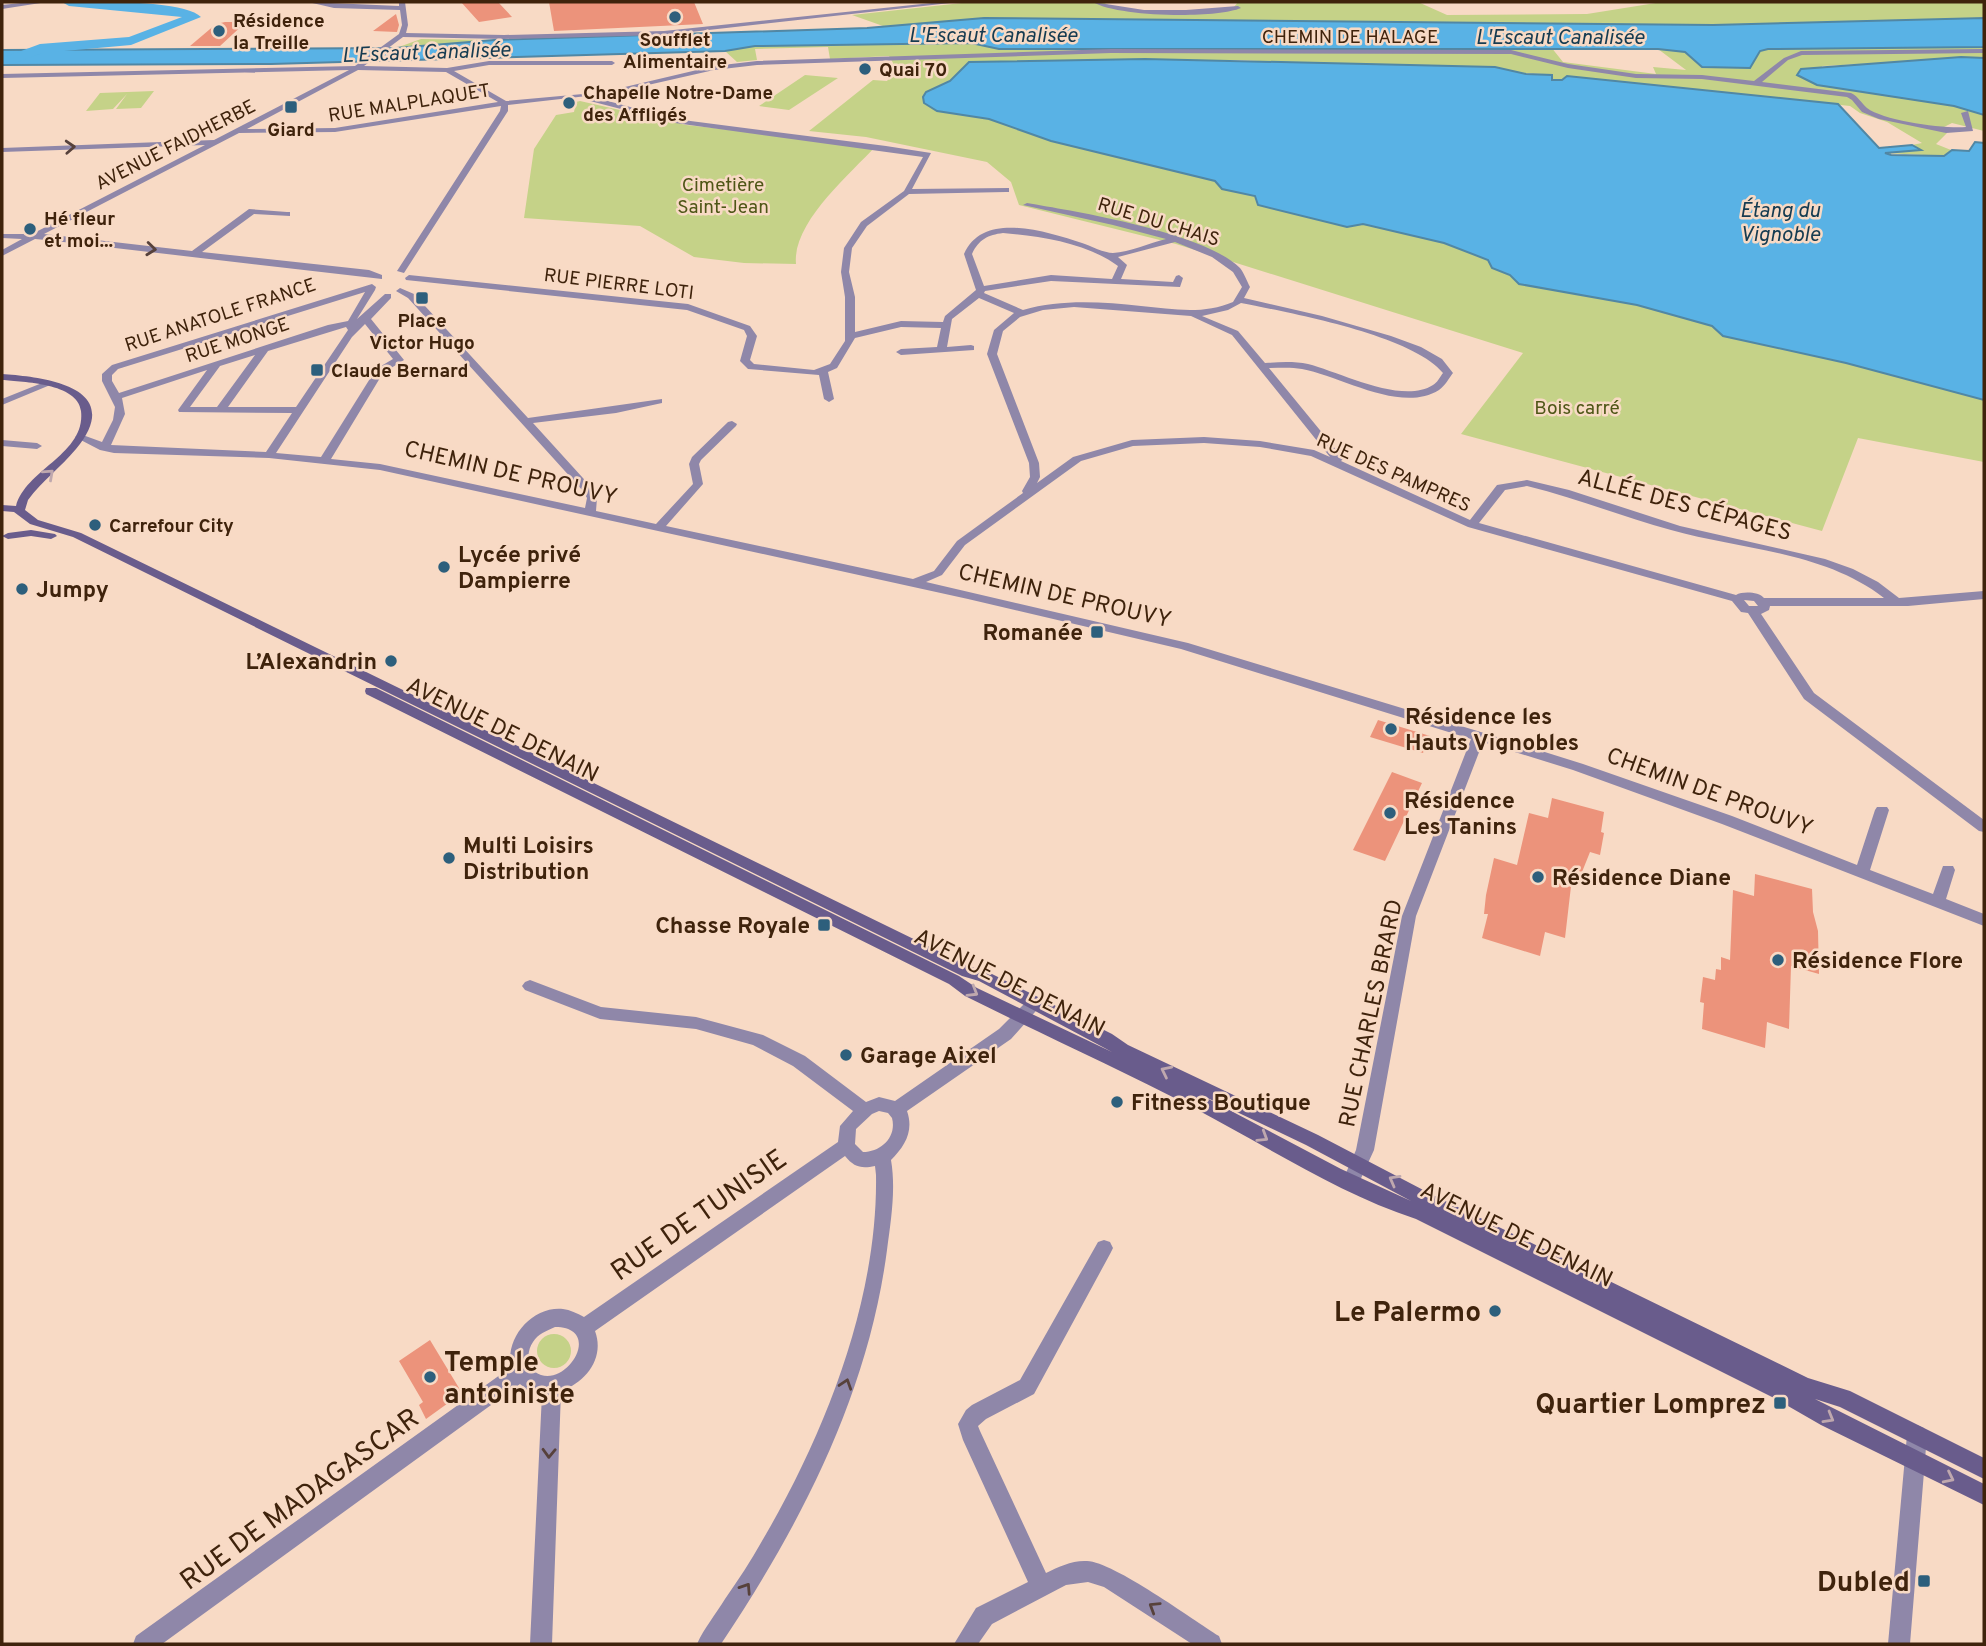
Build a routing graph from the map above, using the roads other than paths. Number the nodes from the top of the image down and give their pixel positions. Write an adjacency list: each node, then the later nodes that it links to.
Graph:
1 (44, 2): 6 (street)
2 (316, 2): 5 (street)
3 (956, 2): 8 (street)
4 (1096, 2): 7 (street)
5 (403, 5): 8 (street)
6 (2, 6)
7 (1238, 8)
8 (399, 38): 11 (street, AVENUE FAIDHERBE)
9 (1984, 51): 14 (street)
10 (612, 64): 12 (street)
11 (354, 70): 12 (street); 13 (street); 18 (street, AVENUE FAIDHERBE)
12 (447, 70): 16 (street)
13 (2, 76)
14 (1754, 85): 15 (street, CHEMIN DE HALAGE); 17 (street, CHEMIN DE HALAGE)
15 (594, 97): 16 (street, RUE MALPLAQUET); 22 (street)
16 (505, 103): 18 (street, RUE MALPLAQUET); 31 (street)
17 (1965, 113)
18 (239, 131): 19 (street, AVENUE FAIDHERBE)
19 (216, 142): 20 (street, one-way to 19); 26 (street, AVENUE FAIDHERBE)
20 (2, 150)
21 (1006, 190): 22 (street)
22 (906, 192): 48 (street)
23 (1027, 205): 27 (street, RUE DU CHAIS)
24 (287, 214): 29 (street)
25 (2, 236): 26 (street)
26 (34, 236): 28 (street, AVENUE FAIDHERBE); 29 (street, one-way to 29)
27 (1173, 239): 30 (street); 40 (street, RUE DU CHAIS)
28 (2, 253)
29 (193, 254): 32 (street)
30 (1111, 256): 35 (street); 38 (street)
31 (401, 271): 32 (street); 33 (street)
32 (379, 277): 36 (street)
33 (409, 278): 37 (street); 55 (street, RUE PIERRE LOTI)
34 (1179, 278): 35 (street)
35 (1116, 280): 38 (street)
36 (371, 288): 39 (street); 44 (street); 58 (street, RUE ANATOLE FRANCE)
37 (400, 291): 39 (street); 64 (street)
38 (979, 292): 42 (street); 45 (street)
39 (388, 296): 43 (street)
40 (1238, 302): 41 (street); 46 (street, RUE DU CHAIS); 54 (street)
41 (1187, 313): 42 (street); 46 (street, RUE DU CHAIS)
42 (1023, 314): 73 (street)
43 (367, 320): 44 (street, RUE MONGE); 47 (street); 74 (street)
44 (351, 323): 47 (street); 51 (street, RUE MONGE)
45 (946, 324): 48 (street); 49 (street)
46 (1235, 333): 54 (street, RUE DU CHAIS)
47 (349, 335): 63 (street)
48 (851, 336): 55 (street)
49 (942, 348): 50 (street); 52 (street)
50 (971, 348)
51 (264, 349): 53 (street, RUE MONGE); 62 (street)
52 (901, 352)
53 (217, 364): 58 (street, RUE MONGE); 62 (street)
54 (1262, 366): 66 (street, RUE DU CHAIS)
55 (823, 372): 59 (street)
56 (2, 377): 57 (main road)
57 (50, 383): 61 (street); 67 (main road)
58 (119, 396): 70 (street)
59 (829, 400)
60 (658, 401): 64 (street)
61 (2, 402)
62 (221, 410): 63 (street)
63 (299, 410): 72 (street)
64 (526, 421): 80 (street)
65 (732, 424): 82 (street)
66 (1316, 434): 71 (street); 76 (street, RUE DU CHAIS)
67 (80, 436): 70 (street, CHEMIN DE PROUVY); 79 (main road, one-way to 67)
68 (2, 443): 69 (street)
69 (37, 446)
70 (104, 447): 72 (street, CHEMIN DE PROUVY)
71 (1289, 448): 75 (street, RUE DES PAMPRES); 76 (street, RUE DES PAMPRES)
72 (269, 455): 74 (street, CHEMIN DE PROUVY)
73 (1032, 456): 75 (street); 77 (street)
74 (325, 460): 80 (street, CHEMIN DE PROUVY)
75 (1069, 463): 77 (street, RUE DES PAMPRES)
76 (1348, 466): 81 (street, RUE DES PAMPRES)
77 (1024, 495): 84 (street, RUE DES PAMPRES)
78 (2, 508): 79 (main road, AVENUE DE DENAIN)
79 (22, 513): 83 (main road); 100 (main road, AVENUE DE DENAIN)
80 (590, 513): 82 (street, CHEMIN DE PROUVY)
81 (1472, 525): 89 (street, ALLÉE DES CÉPAGES); 91 (street, RUE DES PAMPRES)
82 (658, 528): 85 (street, CHEMIN DE PROUVY)
83 (5, 537): 101 (main road, AVENUE DE DENAIN, one-way to 101)
84 (946, 567): 85 (street, RUE DES PAMPRES); 86 (street)
85 (914, 583): 86 (street, CHEMIN DE PROUVY)
86 (968, 595): 92 (street, CHEMIN DE PROUVY)
87 (1984, 595): 88 (street)
88 (1957, 598): 89 (street); 90 (street)
89 (1896, 603): 91 (street)
90 (1984, 606)
91 (1758, 607): 94 (street)
92 (1479, 736): 96 (street, CHEMIN DE PROUVY); 106 (street, RUE CHARLES BRARD)
93 (1882, 810): 96 (street)
94 (1984, 827)
95 (1948, 870): 97 (street)
96 (1862, 871): 97 (street, CHEMIN DE PROUVY)
97 (1938, 901): 98 (street, CHEMIN DE PROUVY)
98 (1984, 920)
99 (530, 986): 103 (street)
100 (1035, 1003): 101 (street); 106 (main road, AVENUE DE DENAIN, one-way to 100)
101 (1023, 1018): 102 (street); 107 (main road, AVENUE DE DENAIN, one-way to 107)
102 (897, 1109): 103 (street); 105 (street)
103 (864, 1110): 104 (street)
104 (846, 1146): 105 (street); 109 (street, RUE DE TUNISIE)
105 (881, 1158): 119 (street, one-way to 105)
106 (1360, 1163): 107 (street, RUE CHARLES BRARD); 112 (main road, AVENUE DE DENAIN, one-way to 106)
107 (1351, 1182): 113 (main road, AVENUE DE DENAIN, one-way to 113)
108 (1104, 1248): 116 (street)
109 (583, 1328): 110 (street); 111 (street)
110 (522, 1372): 111 (street); 117 (street, RUE DE MADAGASCAR)
111 (552, 1384): 118 (street, one-way to 118)
112 (1917, 1435): 113 (street); 114 (main road, AVENUE DE DENAIN)
113 (1913, 1461): 115 (main road, AVENUE DE DENAIN, one-way to 115); 122 (street)
114 (1984, 1469)
115 (1984, 1495)
116 (1041, 1586): 120 (street); 121 (street, one-way to 116)
117 (144, 1644)
118 (541, 1644)
119 (708, 1644)
120 (965, 1644)
121 (1211, 1644)
122 (1899, 1644)

